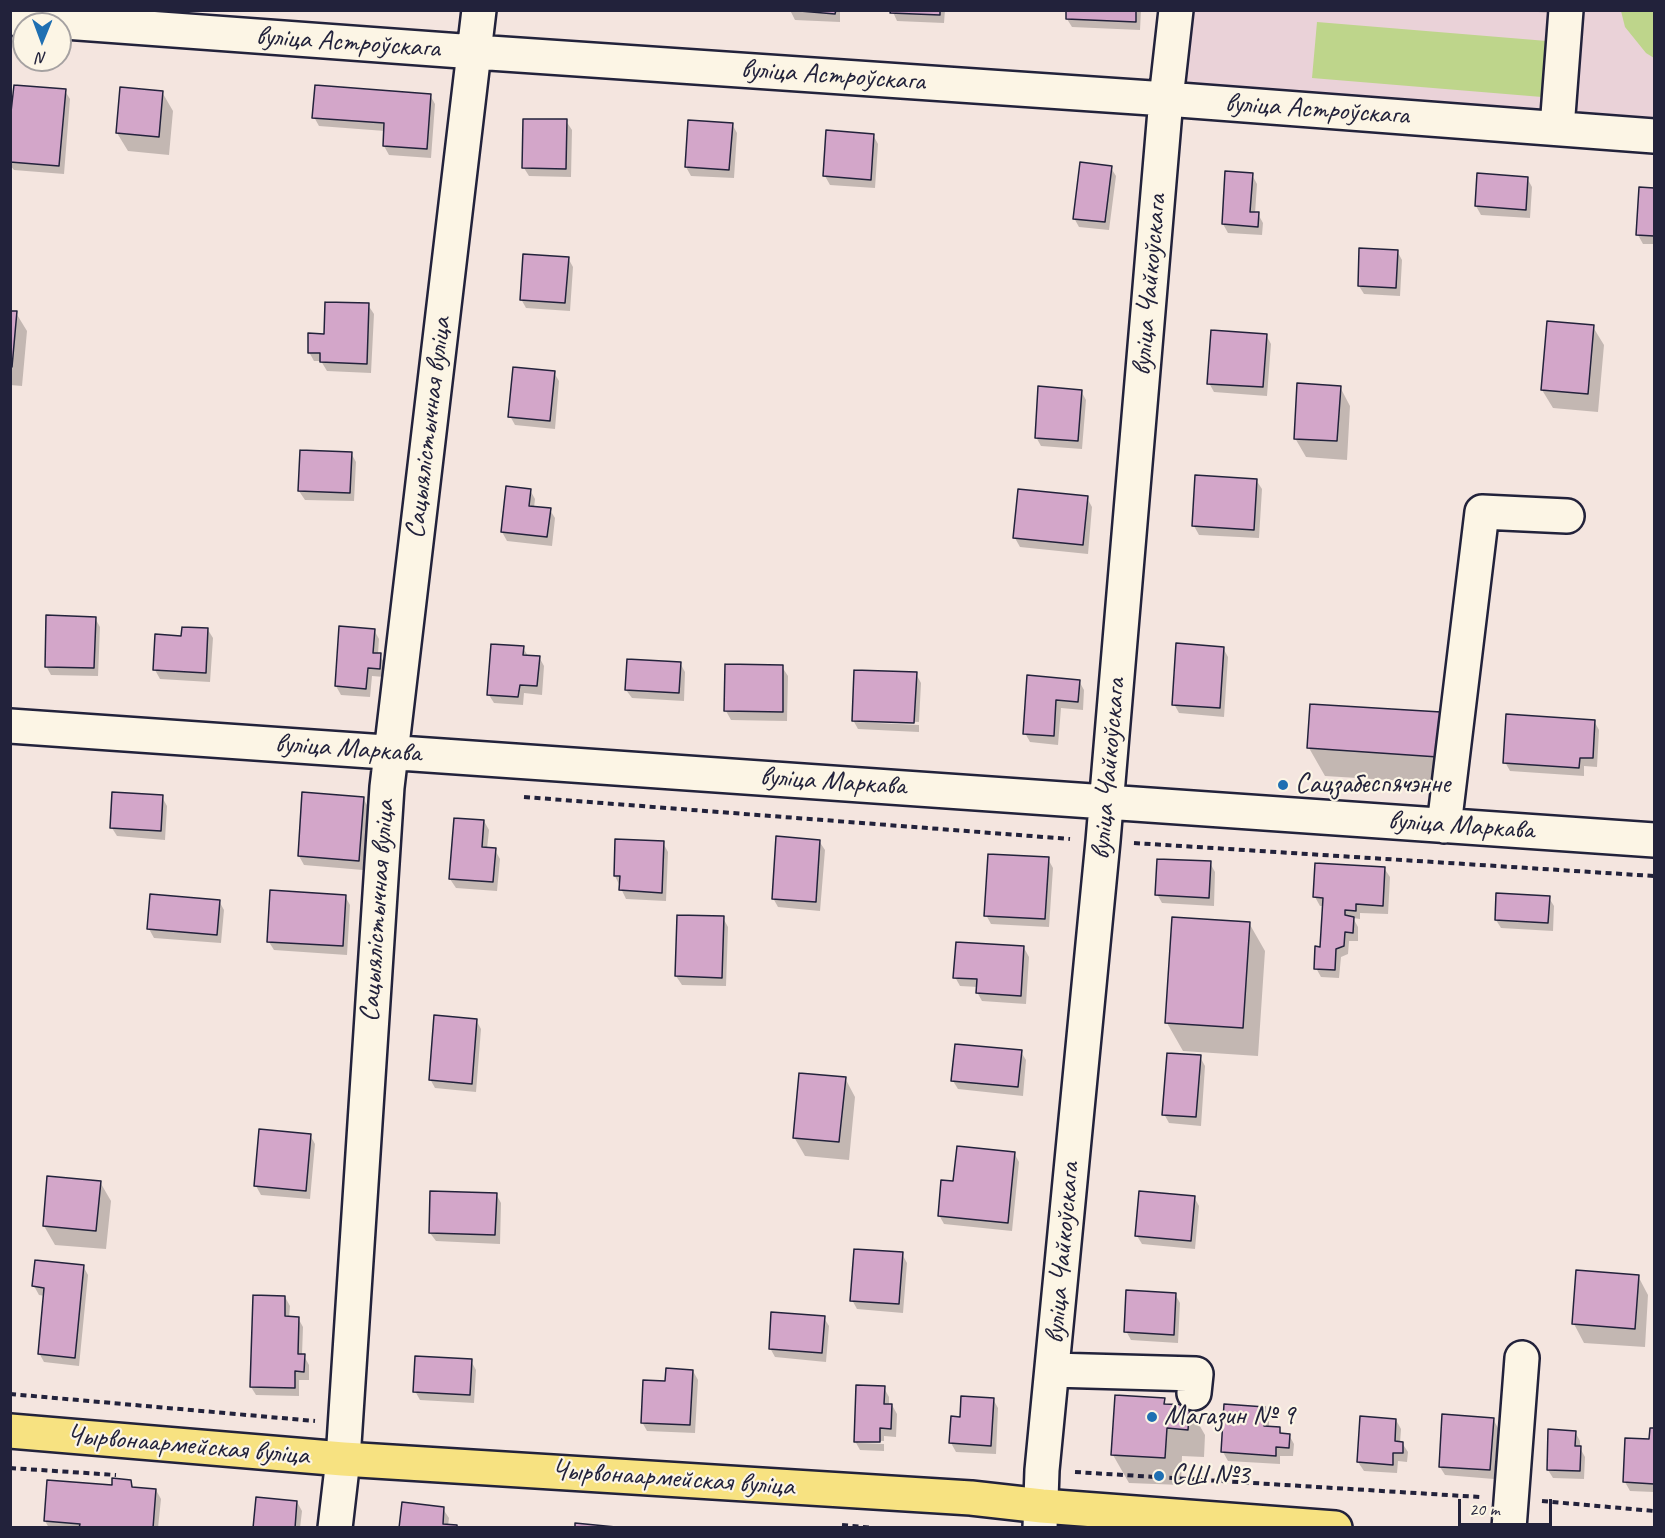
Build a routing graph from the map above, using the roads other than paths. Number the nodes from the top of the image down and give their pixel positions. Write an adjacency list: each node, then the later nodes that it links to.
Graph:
1 (479, 10): 5 (street, Сацыялістычная вуліца)
2 (1176, 10): 6 (street, вуліца Чайкоўскага)
3 (1566, 10): 7 (street)
4 (10, 18): 5 (street, вуліца Астроўскага)
5 (475, 52): 6 (street, вуліца Астроўскага); 11 (street, Сацыялістычная вуліца)
6 (1166, 99): 7 (street, вуліца Астроўскага); 12 (street, вуліца Чайкоўскага)
7 (1557, 128): 8 (street, вуліца Астроўскага)
8 (1654, 136)
9 (1568, 516): 13 (street)
10 (10, 726): 11 (street, вуліца Маркава)
11 (390, 752): 12 (street, вуліца Маркава); 19 (street, Сацыялістычная вуліца)
12 (1106, 801): 13 (street, вуліца Маркава); 16 (street, вуліца Чайкоўскага)
13 (1444, 826): 14 (street, вуліца Маркава)
14 (1654, 840)
15 (1522, 1358): 20 (street)
16 (1052, 1370): 17 (street); 21 (street, вуліца Чайкоўскага)
17 (1194, 1393)
18 (10, 1431): 19 (main road, Чырвонаармейская вуліца)
19 (343, 1459): 21 (main road, Чырвонаармейская вуліца); 22 (street, Сацыялістычная вуліца)
20 (1510, 1513)
21 (1041, 1517): 23 (main road, Чырвонаармейская вуліца)
22 (335, 1527)
23 (1335, 1527)

